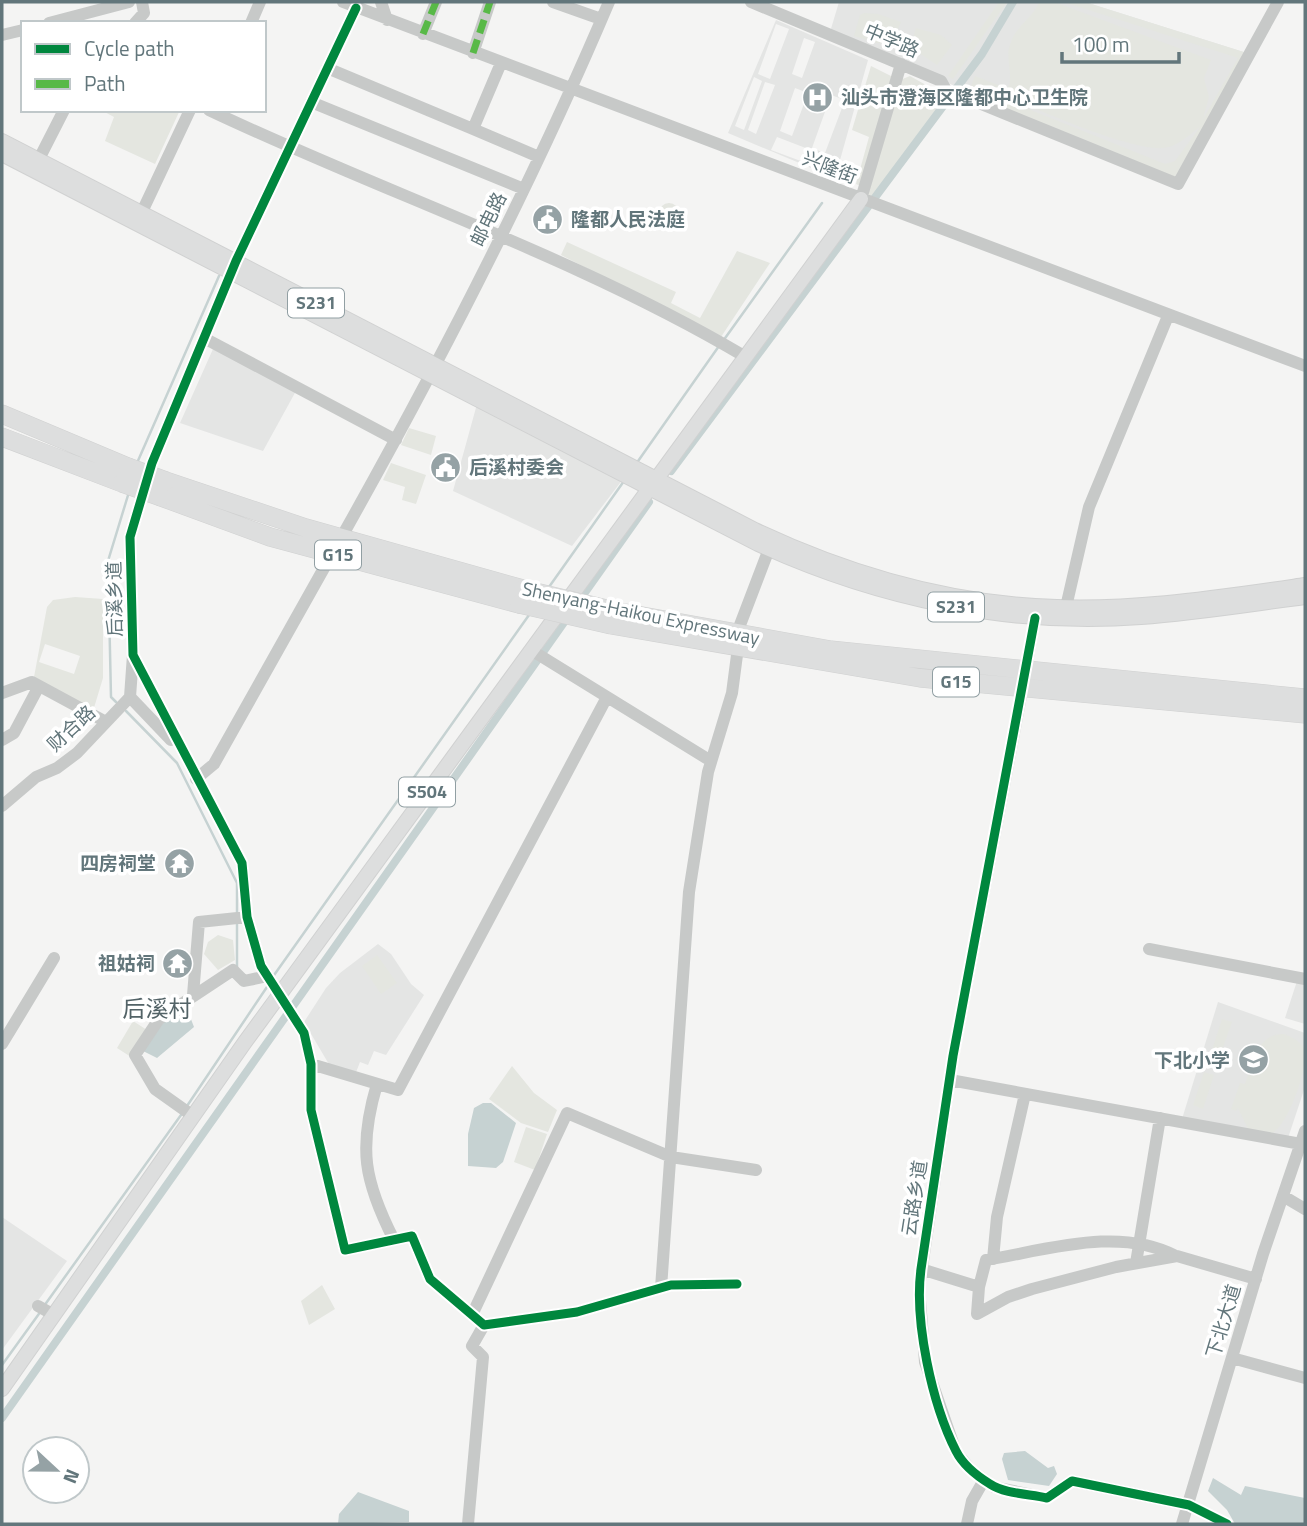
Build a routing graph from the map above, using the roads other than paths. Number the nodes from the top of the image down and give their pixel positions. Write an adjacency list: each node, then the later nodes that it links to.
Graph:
1 (127, 2): 15 (street)
2 (142, 2): 16 (street)
3 (260, 2): 17 (street)
4 (343, 2): 12 (street, 兴隆街)
5 (381, 2): 14 (street)
6 (436, 2): 19 (street)
7 (490, 2): 21 (street)
8 (554, 2): 13 (street)
9 (609, 2): 13 (street, 邮电路)
10 (751, 2): 23 (street, 中学路)
11 (1278, 2): 23 (street, 中学路)
12 (361, 7): 14 (street, 兴隆街); 24 (street, 后溪乡道)
13 (601, 19): 25 (street, 邮电路)
14 (387, 20): 19 (street, 兴隆街)
15 (56, 21)
16 (137, 21)
17 (252, 21)
18 (21, 30): 20 (street)
19 (424, 34): 21 (street, 兴隆街)
20 (2, 35)
21 (472, 53): 22 (street, 兴隆街)
22 (501, 63): 25 (street, 兴隆街); 30 (street)
23 (901, 64): 37 (street)
24 (327, 68): 26 (street, 后溪乡道); 30 (street)
25 (571, 90): 34 (street, 邮电路); 37 (street, 兴隆街)
26 (311, 102): 32 (street, 后溪乡道); 36 (street)
27 (63, 112): 35 (street)
28 (189, 112): 38 (street)
29 (213, 112): 32 (street)
30 (473, 130): 34 (street)
31 (2, 141): 35 (main road, S231)
32 (289, 148): 39 (street); 40 (street, 后溪乡道)
33 (2, 154): 40 (main road, S231)
34 (539, 157): 36 (street, 邮电路)
35 (39, 159): 38 (main road, S231)
36 (523, 189): 39 (street, 邮电路)
37 (861, 200): 41 (street, 兴隆街); 43 (main road, S504)
38 (141, 214): 40 (main road, S231)
39 (500, 236): 43 (street); 45 (street, 邮电路)
40 (234, 266): 42 (street, 后溪乡道); 45 (main road, S231)
41 (1168, 316): 44 (street, 兴隆街); 56 (street)
42 (204, 338): 48 (street); 61 (street, 后溪乡道)
43 (744, 356): 50 (main road, S504)
44 (1305, 366)
45 (436, 370): 48 (street, 邮电路); 50 (main road, S231)
46 (2, 414): 49 (highway, Shenyang-Haikou Expressway / G15)
47 (2, 437): 49 (highway, Shenyang-Haikou Expressway / G15)
48 (396, 440): 51 (street, 邮电路)
49 (125, 475): 57 (highway, Shenyang-Haikou Expressway / G15, bridge)
50 (652, 482): 52 (main road, S231); 56 (main road, S231); 60 (main road, S504)
51 (345, 531)
52 (769, 549): 58 (main road, S231); 59 (street)
53 (328, 561): 75 (street)
54 (1305, 585): 56 (main road, S231)
55 (1305, 597): 58 (main road, S231)
56 (1066, 607)
57 (613, 618): 69 (highway, Shenyang-Haikou Expressway / G15); 70 (highway, Shenyang-Haikou Expressway / G15)
58 (1035, 618): 63 (street)
59 (740, 625)
60 (531, 650): 68 (street); 81 (main road, S504)
61 (133, 655): 67 (street); 73 (street, 后溪乡道)
62 (737, 655): 74 (street)
63 (1027, 663)
64 (39, 686): 65 (street); 71 (street); 72 (street)
65 (2, 693)
66 (1021, 696): 85 (street, 云路乡道)
67 (130, 697): 71 (street, 财合路); 73 (street)
68 (607, 697): 74 (street); 86 (street)
69 (1305, 698)
70 (1305, 715)
71 (106, 722): 76 (street, 财合路)
72 (2, 740)
73 (180, 749): 75 (street, 后溪乡道)
74 (711, 761): 92 (street)
75 (196, 779): 77 (street, 后溪乡道)
76 (2, 806)
77 (241, 917): 81 (street, 后溪乡道); 82 (street)
78 (1149, 949): 80 (street)
79 (54, 958): 83 (street)
80 (1305, 979)
81 (268, 983): 82 (street); 84 (street, 后溪乡道); 88 (main road, S504)
82 (193, 995): 88 (street)
83 (2, 1044)
84 (311, 1064): 86 (street); 96 (street, 后溪乡道)
85 (950, 1080): 87 (street); 101 (street, 云路乡道)
86 (377, 1084): 96 (street)
87 (1025, 1094): 89 (street); 99 (street)
88 (187, 1112): 110 (main road, S504)
89 (1160, 1118): 91 (street); 97 (street)
90 (1305, 1131): 91 (street, 下北大道)
91 (1301, 1144): 94 (street, 下北大道)
92 (671, 1157): 93 (street); 105 (street); 106 (street)
93 (756, 1170)
94 (1283, 1196): 95 (street); 102 (street, 下北大道)
95 (1305, 1209)
96 (394, 1240): 106 (street)
97 (1139, 1242): 98 (street); 99 (street); 100 (street)
98 (1177, 1256): 100 (street); 102 (street)
99 (993, 1259): 104 (street)
100 (1136, 1263): 104 (street)
101 (921, 1269): 104 (street); 111 (street, 云路乡道)
102 (1256, 1279): 108 (street, 下北大道)
103 (737, 1284): 105 (street)
104 (979, 1287)
105 (662, 1288): 107 (street)
106 (472, 1315): 107 (street)
107 (484, 1325): 113 (street)
108 (1232, 1358): 109 (street); 112 (street, 下北大道)
109 (1305, 1378)
110 (2, 1389)
111 (984, 1480): 112 (street, 云路乡道); 114 (street)
112 (1189, 1505): 115 (street, 下北大道); 116 (street)
113 (468, 1524)
114 (967, 1524)
115 (1182, 1524)
116 (1227, 1524)

